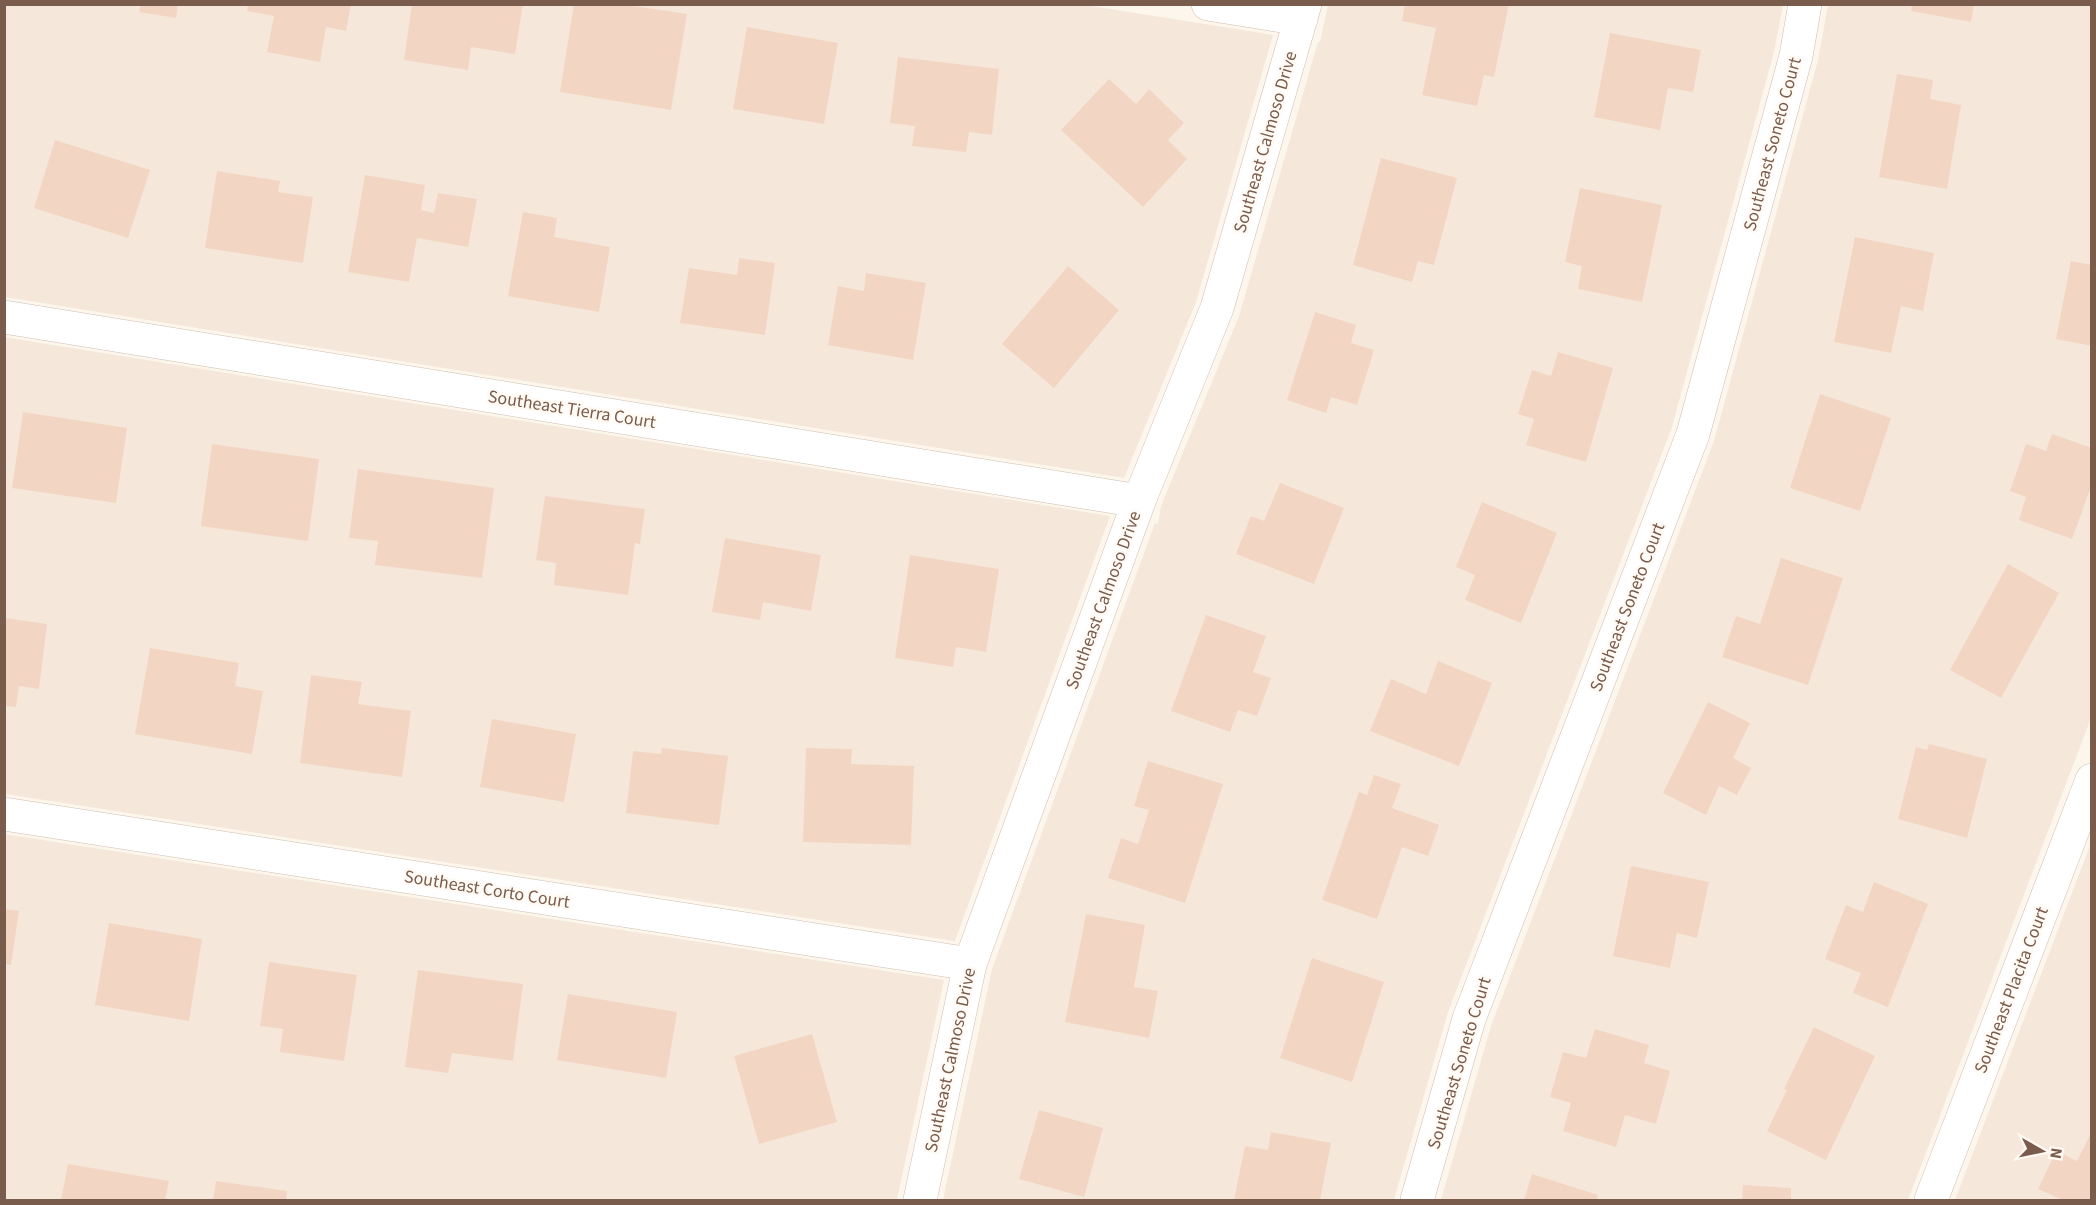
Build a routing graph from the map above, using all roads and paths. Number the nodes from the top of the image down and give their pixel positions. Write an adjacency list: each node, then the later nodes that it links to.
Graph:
1 (1208, 4): 3 (street)
2 (1805, 4): 10 (street, Southeast Soneto Court)
3 (1303, 12): 5 (street, Southeast Calmoso Drive)
4 (4, 317): 5 (street, Southeast Tierra Court)
5 (1139, 501): 8 (street, Southeast Calmoso Drive)
6 (2091, 780): 11 (street, Southeast Placita Court)
7 (4, 814): 8 (street, Southeast Corto Court)
8 (970, 964): 9 (street, Southeast Calmoso Drive)
9 (920, 1200)
10 (1417, 1200)
11 (1931, 1200)

